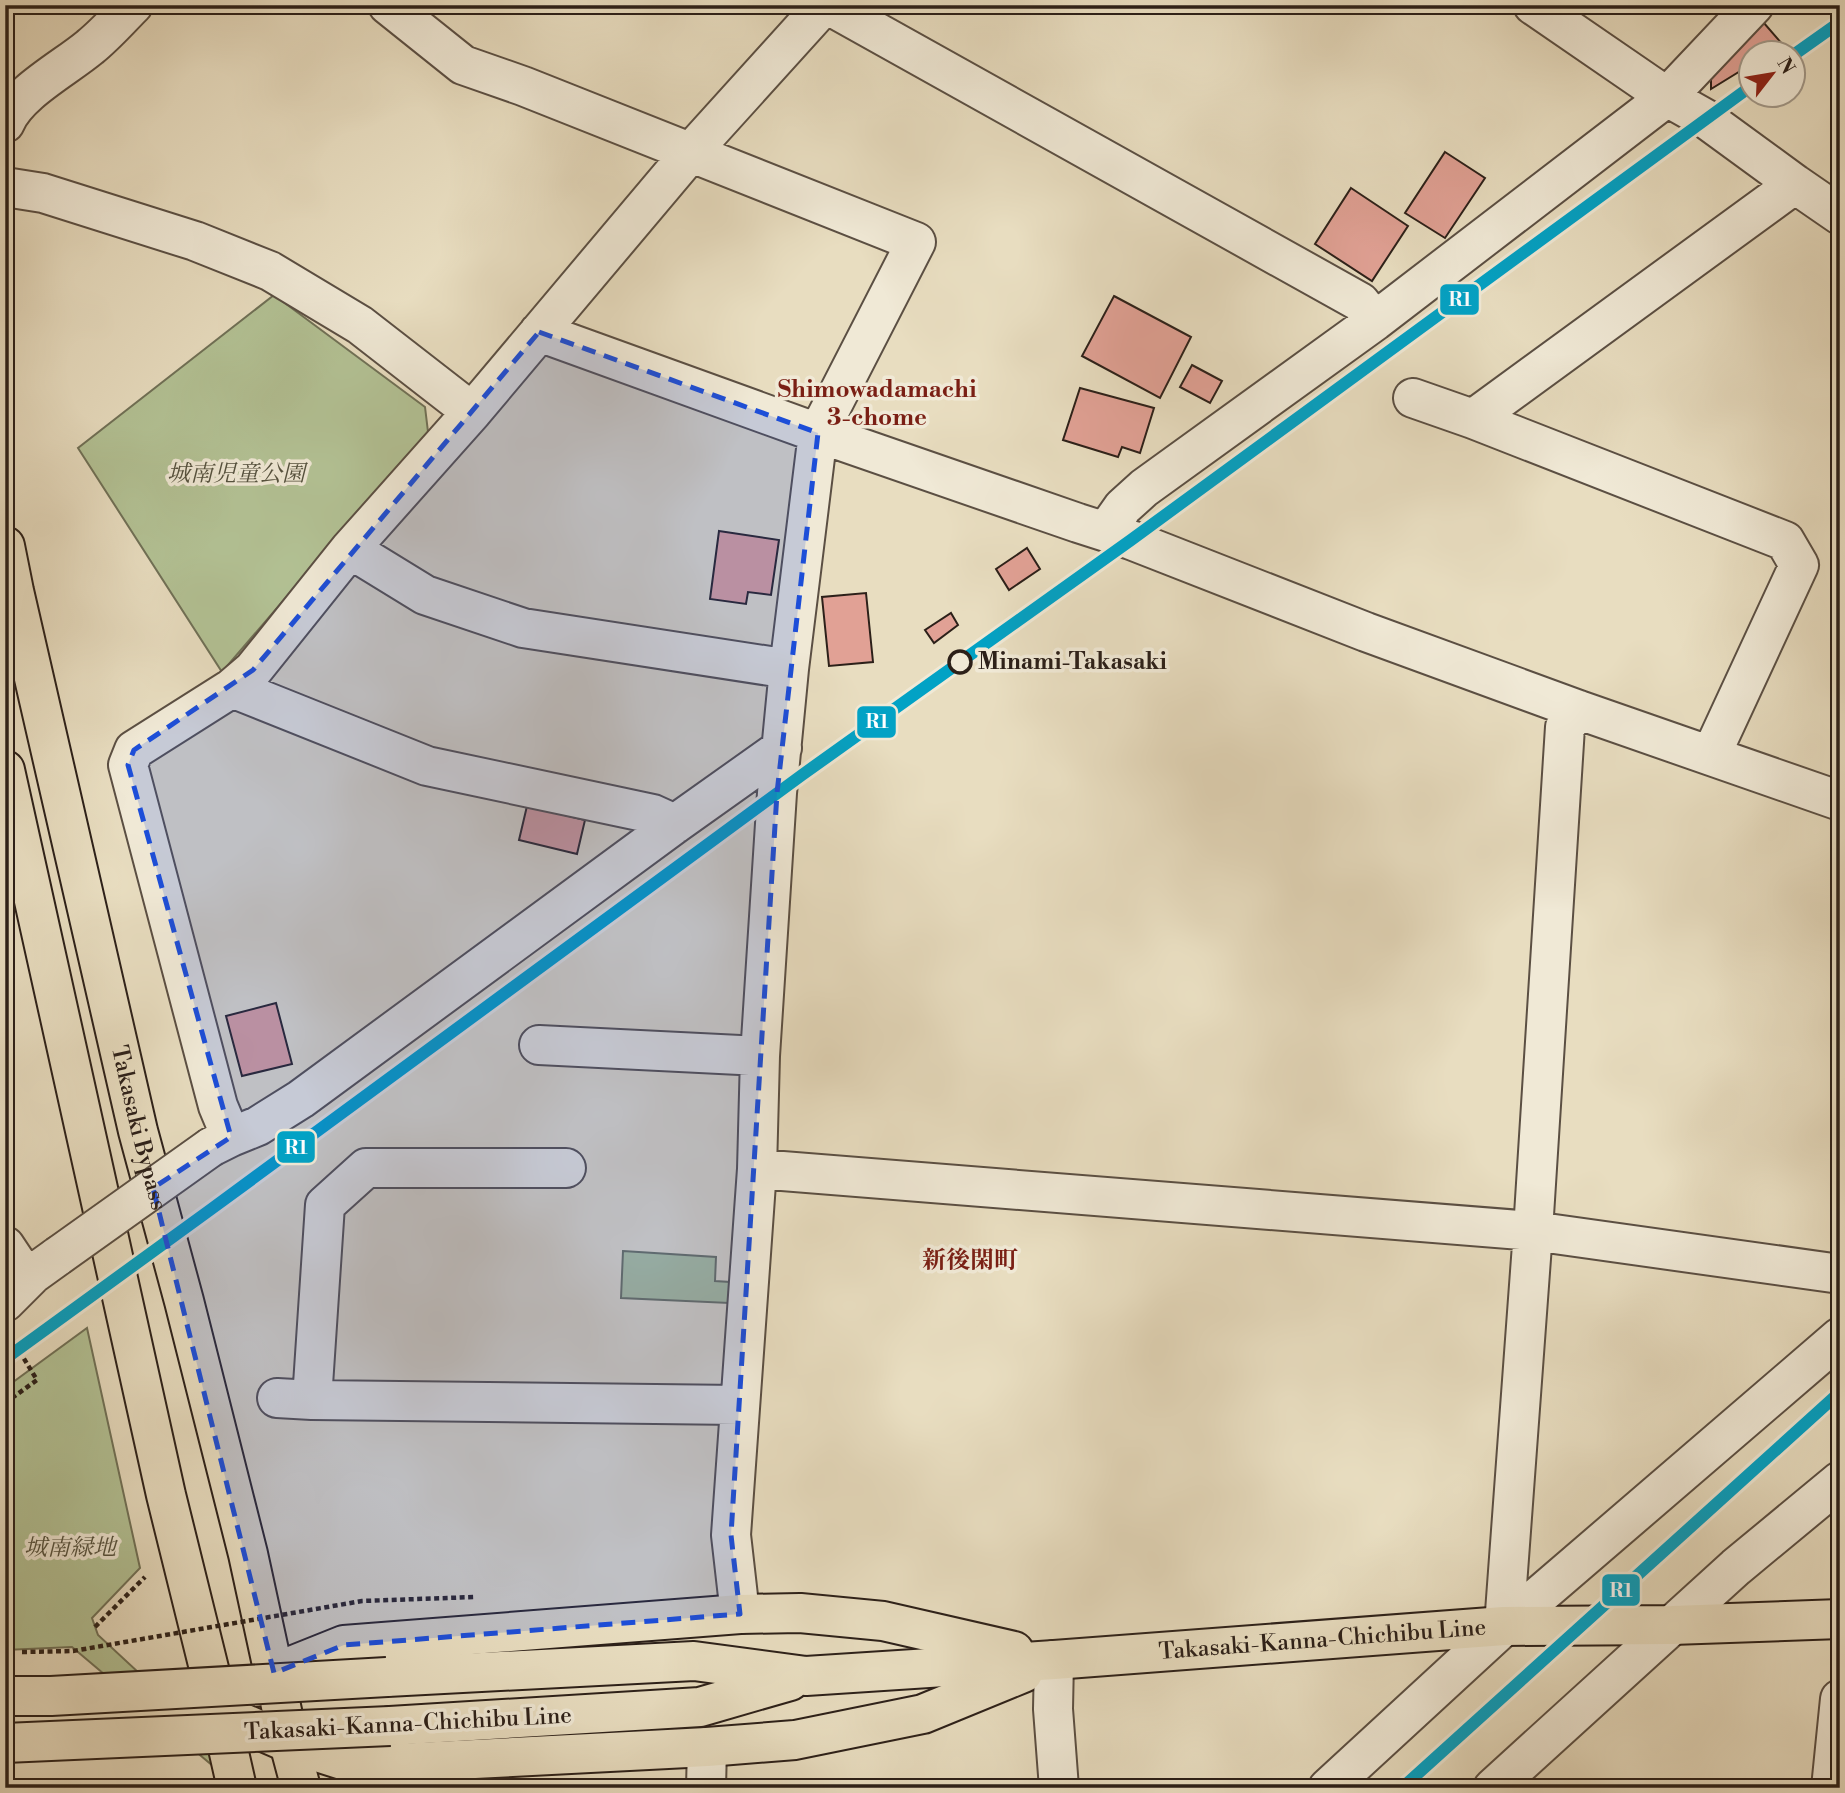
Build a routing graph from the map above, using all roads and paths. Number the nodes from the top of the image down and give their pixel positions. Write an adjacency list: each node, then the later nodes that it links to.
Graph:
1 (133, 5): 7 (street)
2 (826, 5): 8 (street); 12 (street)
3 (1533, 5): 6 (street)
4 (1754, 5): 6 (street)
5 (407, 11): 8 (street)
6 (1667, 97): 9 (street); 12 (street)
7 (5, 122)
8 (691, 152): 13 (street); 17 (street)
9 (1794, 184): 11 (street); 16 (street)
10 (5, 187): 15 (street)
11 (1840, 215)
12 (1376, 321): 18 (street)
13 (539, 332): 15 (street); 17 (street)
14 (1413, 398): 16 (street)
15 (472, 412): 20 (street)
16 (1473, 419): 25 (street)
17 (818, 432): 18 (street); 21 (street)
18 (1106, 531): 23 (street)
19 (5, 547): 53 (main road, Takasaki Bypass)
20 (350, 549): 21 (street); 22 (street)
21 (789, 669): 24 (street)
22 (232, 688): 28 (street); 31 (street)
23 (1579, 710): 25 (street); 34 (street)
24 (782, 748): 28 (street); 30 (street)
25 (1711, 755): 27 (street)
26 (5, 770): 57 (main road)
27 (1840, 801)
28 (675, 824): 31 (street)
29 (539, 1045): 30 (street)
30 (760, 1056): 33 (street)
31 (221, 1142): 36 (street, bridge)
32 (566, 1168): 42 (street)
33 (757, 1169): 34 (street); 42 (street)
34 (1533, 1231): 37 (street); 50 (street)
35 (5, 1246): 36 (street)
36 (45, 1265): 38 (street)
37 (1840, 1274)
38 (5, 1301)
39 (5, 1330): 41 (path)
40 (1840, 1337): 50 (street)
41 (5, 1403)
42 (739, 1405): 46 (street)
43 (1840, 1481): 48 (street)
44 (148, 1574): 49 (path)
45 (475, 1597): 51 (path, bridge)
46 (740, 1614): 52 (main road); 53 (main road)
47 (1840, 1619): 48 (main road, Takasaki-Kanna-Chichibu Line)
48 (1672, 1625): 50 (main road, Takasaki-Kanna-Chichibu Line); 69 (street)
49 (95, 1626)
50 (1504, 1626): 52 (main road, Takasaki-Kanna-Chichibu Line); 68 (street)
51 (19, 1652)
52 (1054, 1660): 54 (main road, Takasaki-Kanna-Chichibu Line); 61 (main road); 67 (street)
53 (274, 1673): 57 (main road); 60 (main road, Takasaki Bypass)
54 (806, 1676): 55 (main road, Takasaki-Kanna-Chichibu Line, bridge); 59 (main road, Takasaki-Kanna-Chichibu Line, bridge)
55 (5, 1696)
56 (1840, 1699): 70 (street)
57 (220, 1713): 58 (main road); 60 (main road); 63 (main road)
58 (5, 1717)
59 (5, 1743)
60 (289, 1743): 61 (main road); 65 (main road, Takasaki Bypass)
61 (707, 1748): 66 (street)
62 (94, 1782): 64 (path, bridge)
63 (237, 1788)
64 (243, 1788)
65 (301, 1788)
66 (706, 1788)
67 (1059, 1788)
68 (1328, 1788)
69 (1493, 1788)
70 (1831, 1788)

